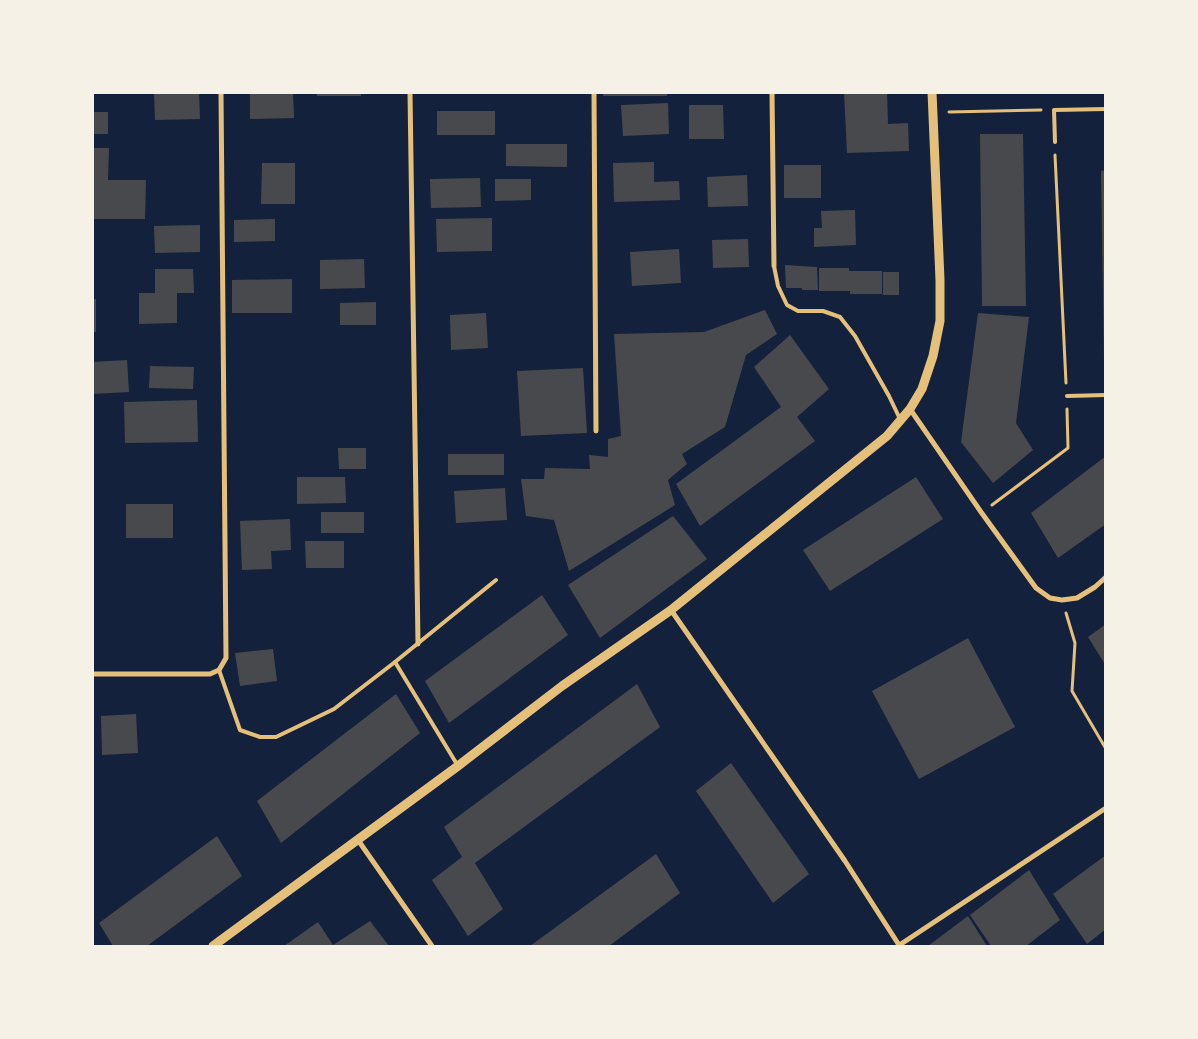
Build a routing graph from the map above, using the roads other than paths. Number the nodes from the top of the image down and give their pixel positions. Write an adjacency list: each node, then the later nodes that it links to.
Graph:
1 (221, 92): 19 (street)
2 (410, 92): 17 (street)
3 (594, 92): 13 (street)
4 (772, 92): 8 (street)
5 (932, 92): 11 (street)
6 (1106, 109): 7 (lane)
7 (1055, 142)
8 (774, 266): 12 (lane)
9 (1106, 395): 10 (lane)
10 (1066, 396)
11 (910, 409): 12 (street); 14 (street)
12 (900, 422): 16 (street)
13 (596, 431)
14 (1106, 577)
15 (496, 580): 17 (lane)
16 (671, 610): 21 (street); 26 (street)
17 (418, 644): 18 (lane)
18 (395, 662): 19 (lane); 21 (lane)
19 (219, 670): 20 (street)
20 (92, 674)
21 (458, 766): 23 (street)
22 (1106, 808): 26 (street)
23 (358, 840): 24 (street); 25 (street)
24 (213, 946)
25 (432, 946)
26 (899, 946)

